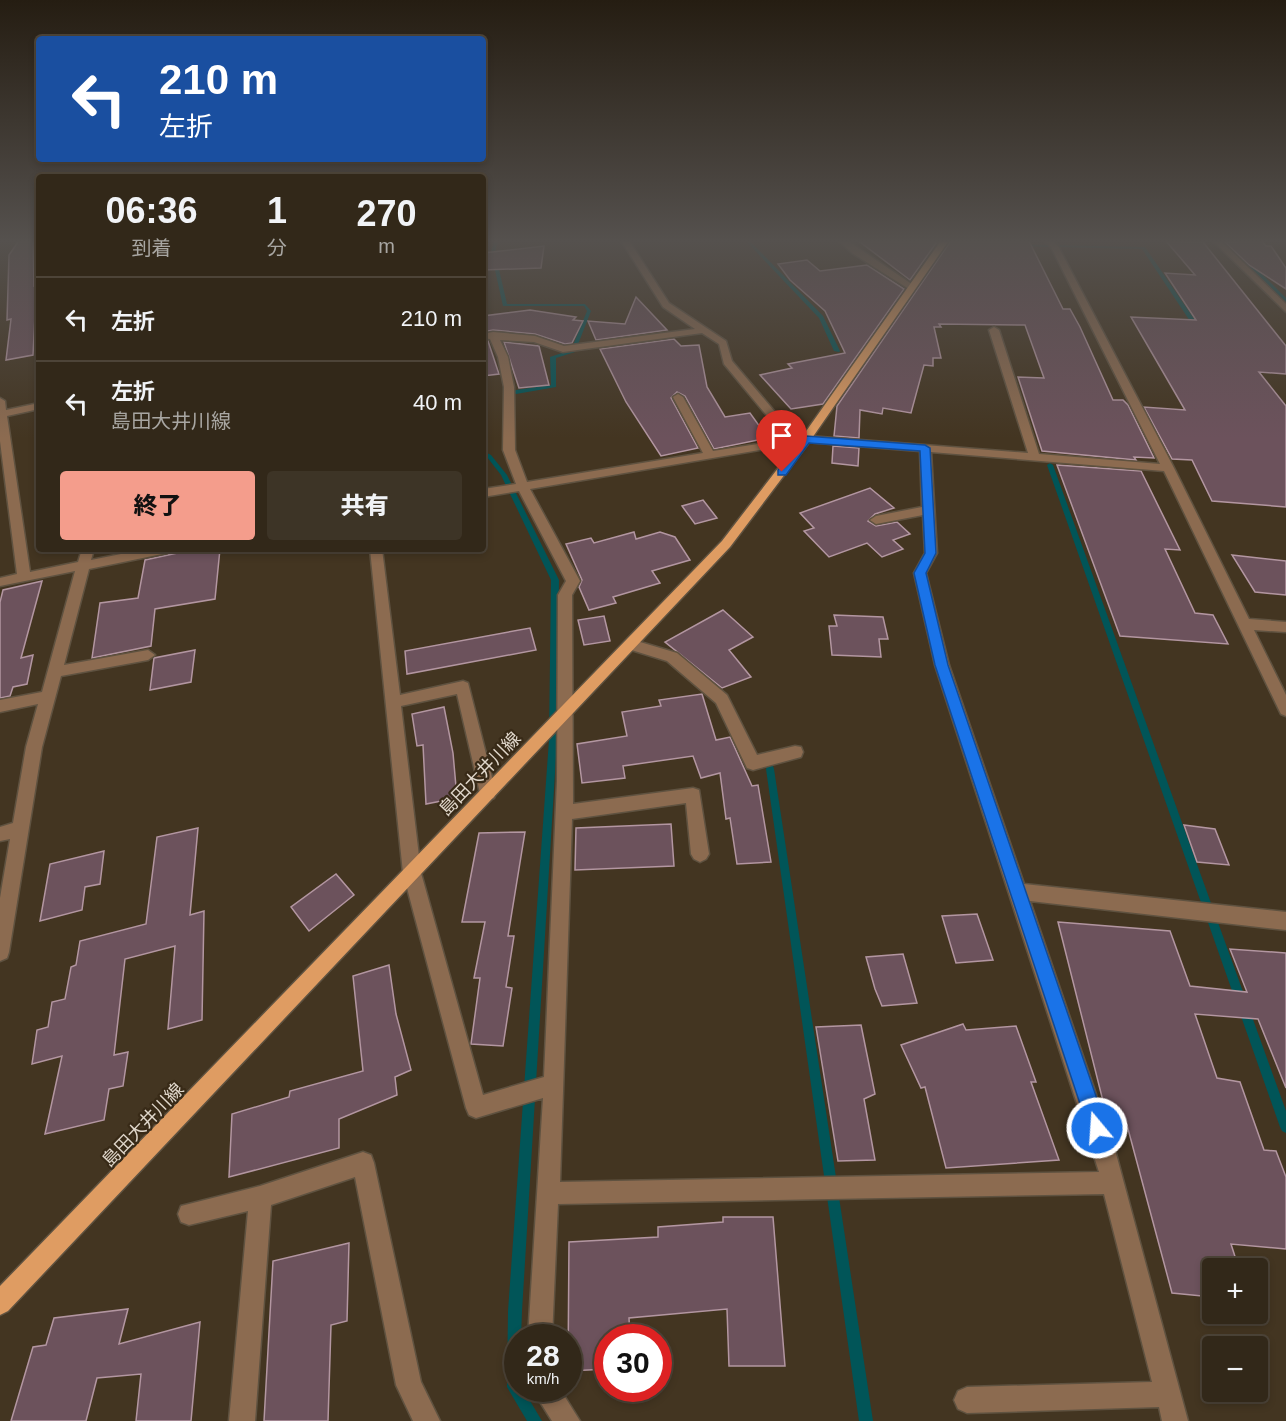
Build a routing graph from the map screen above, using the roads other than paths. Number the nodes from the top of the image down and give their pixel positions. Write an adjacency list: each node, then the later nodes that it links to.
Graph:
1 (667, 305): 4 (street)
2 (899, 305): 11 (main road, 島田大井川線)
3 (1084, 305): 15 (street)
4 (706, 330): 6 (street); 11 (street)
5 (994, 330): 14 (street)
6 (488, 335): 16 (street)
7 (678, 397): 13 (street)
8 (0, 401): 10 (street)
9 (36, 407): 10 (street)
10 (1, 414): 17 (street)
11 (806, 439): 12 (street); 13 (street); 28 (main road, 島田大井川線)
12 (925, 448): 14 (street); 19 (street)
13 (710, 455): 16 (street)
14 (1035, 458): 15 (street)
15 (1168, 468): 26 (street)
16 (522, 485): 18 (street); 35 (street)
17 (6, 487): 24 (street)
18 (486, 492)
19 (928, 511): 20 (street); 43 (street)
20 (876, 520)
21 (132, 552): 23 (street)
22 (376, 552): 32 (street)
23 (86, 556): 24 (street); 30 (street)
24 (24, 577): 25 (street)
25 (0, 582)
26 (1243, 624): 27 (street); 34 (street)
27 (1286, 627)
28 (630, 644): 35 (main road, 島田大井川線); 36 (street)
29 (148, 655): 30 (street)
30 (54, 672): 31 (street)
31 (48, 696): 33 (street); 39 (street)
32 (393, 702): 37 (street); 42 (street)
33 (0, 706)
34 (1286, 710)
35 (567, 711): 37 (main road, 島田大井川線); 38 (street)
36 (795, 752)
37 (488, 794): 42 (main road, 島田大井川線)
38 (563, 813): 41 (street); 46 (street)
39 (20, 829): 40 (street); 45 (street)
40 (0, 834)
41 (700, 854)
42 (412, 873): 46 (street); 51 (main road, 島田大井川線)
43 (1020, 892): 44 (street); 47 (street)
44 (1286, 921)
45 (0, 952)
46 (554, 1084): 48 (street)
47 (1113, 1183): 48 (street); 53 (street)
48 (548, 1192): 52 (street)
49 (260, 1197): 50 (street); 56 (street); 57 (street)
50 (189, 1214)
51 (0, 1303)
52 (541, 1324)
53 (1168, 1394): 54 (street); 59 (street)
54 (967, 1400)
55 (554, 1402): 58 (street)
56 (242, 1421)
57 (427, 1421)
58 (567, 1421)
59 (1175, 1421)

